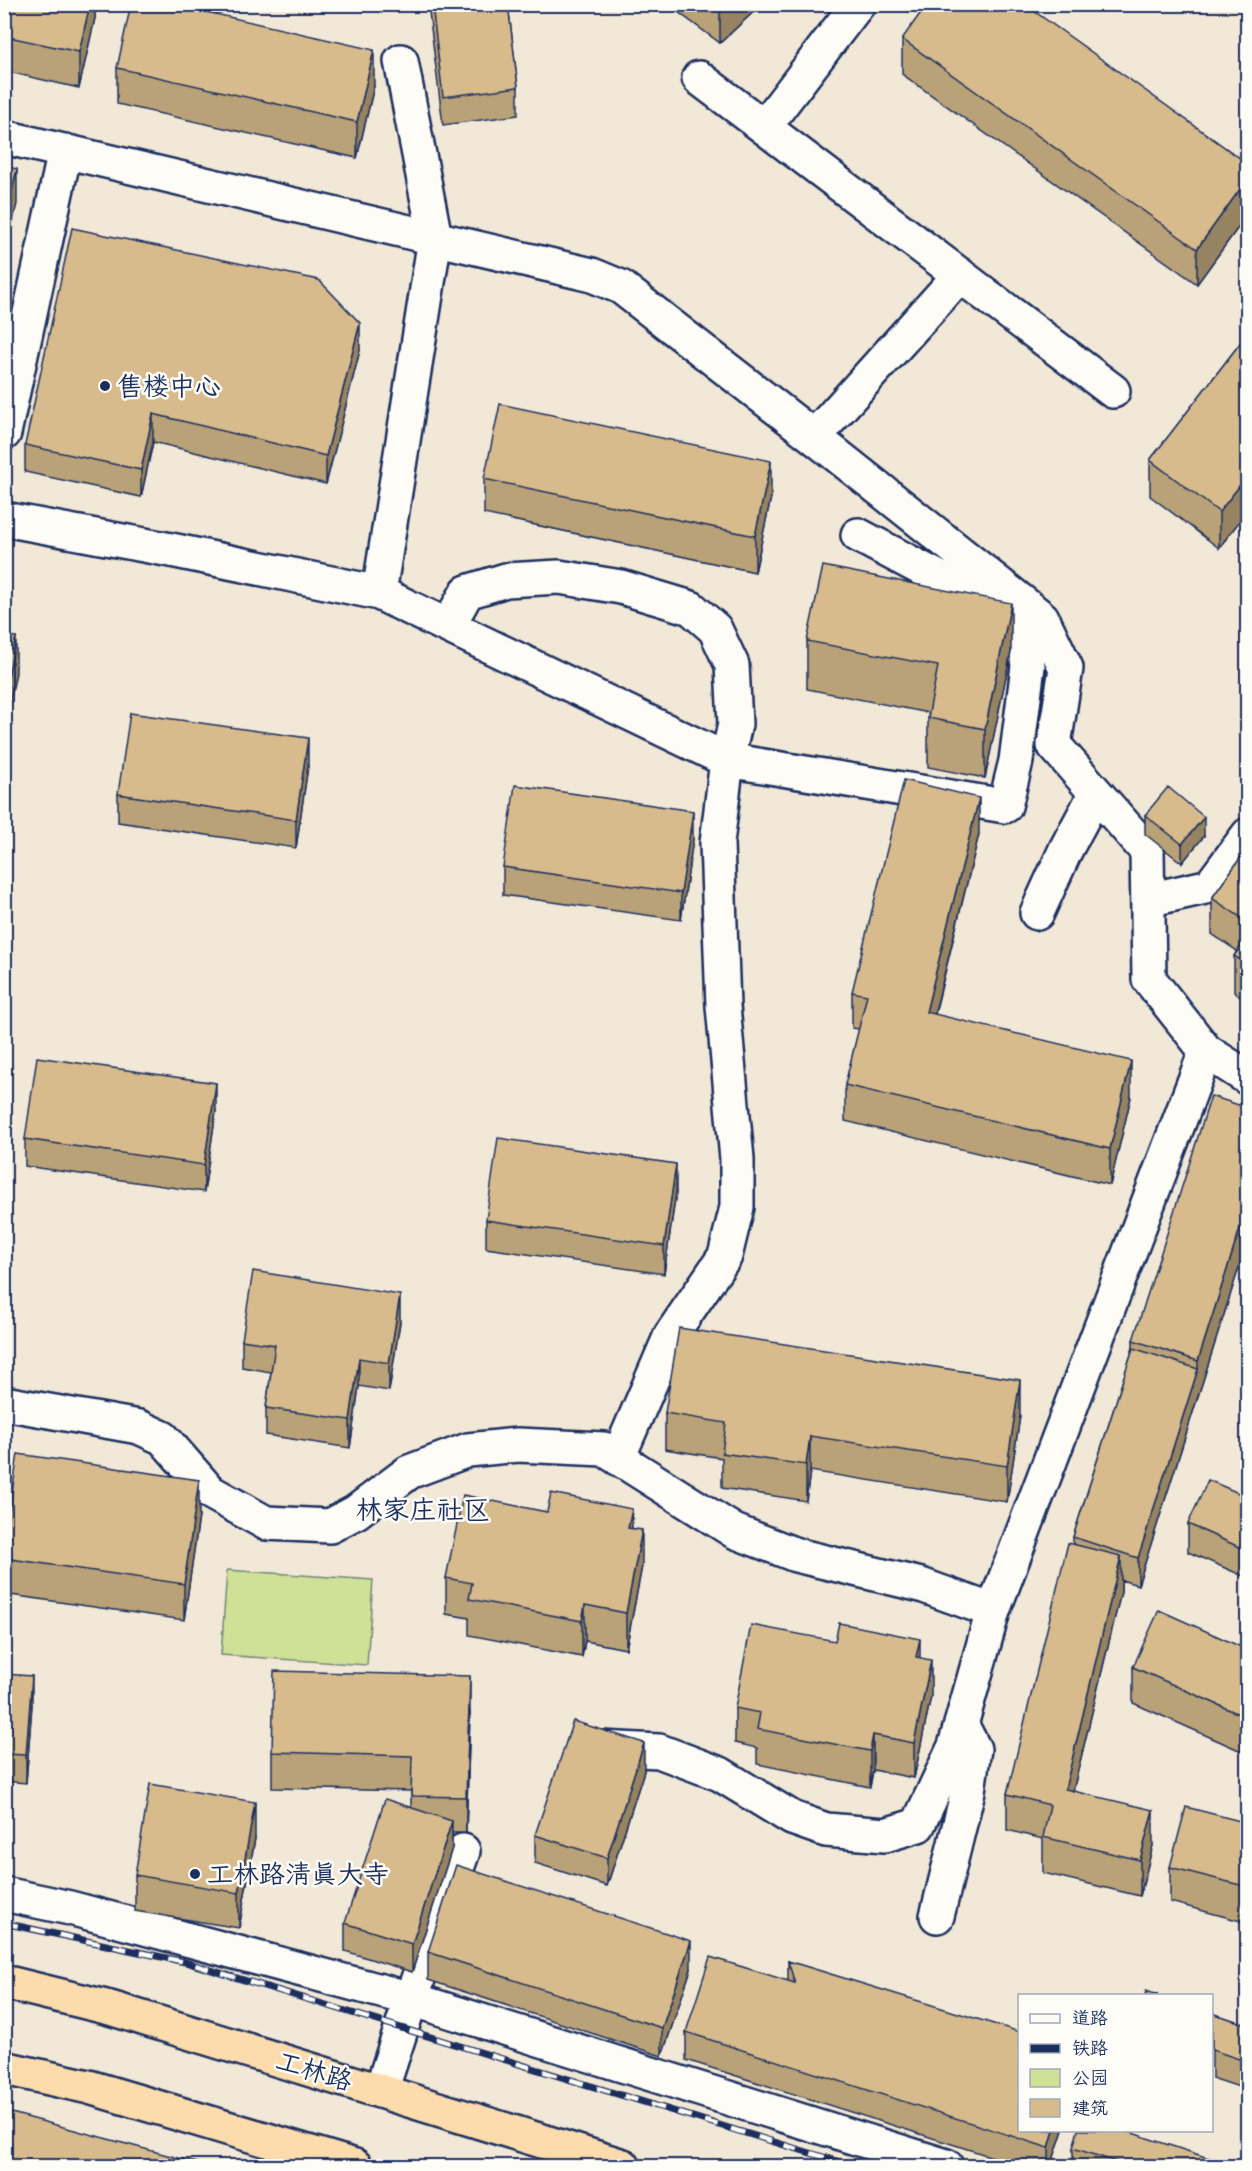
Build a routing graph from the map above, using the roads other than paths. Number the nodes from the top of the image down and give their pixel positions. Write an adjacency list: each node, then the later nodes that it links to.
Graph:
1 (858, 4): 4 (street)
2 (401, 61): 7 (street)
3 (699, 78): 4 (street)
4 (764, 127): 8 (street)
5 (4, 137): 6 (street)
6 (65, 151): 7 (street); 10 (street)
7 (435, 238): 11 (street); 14 (street)
8 (960, 275): 9 (street); 11 (street)
9 (1113, 391)
10 (4, 433)
11 (814, 437): 17 (street)
12 (4, 519): 14 (street)
13 (858, 535): 16 (street)
14 (379, 593): 15 (street)
15 (448, 626): 16 (street); 16 (street)
16 (727, 760): 24 (street)
17 (1096, 793): 19 (street); 20 (street)
18 (1248, 835): 19 (street)
19 (1148, 900): 21 (street)
20 (1037, 913)
21 (1206, 1051): 22 (street); 25 (street)
22 (1248, 1078)
23 (4, 1403): 24 (street)
24 (618, 1458): 25 (street)
25 (993, 1611): 26 (street)
26 (961, 1724): 27 (street); 30 (street)
27 (601, 1748)
28 (464, 1851): 32 (street)
29 (4, 1894): 32 (street)
30 (938, 1916)
31 (4, 1982): 34 (highway, 工林路)
32 (411, 1999): 34 (street); 37 (street)
33 (4, 2067): 35 (highway)
34 (381, 2091): 36 (highway, 工林路)
35 (355, 2166)
36 (623, 2166)
37 (946, 2166)

